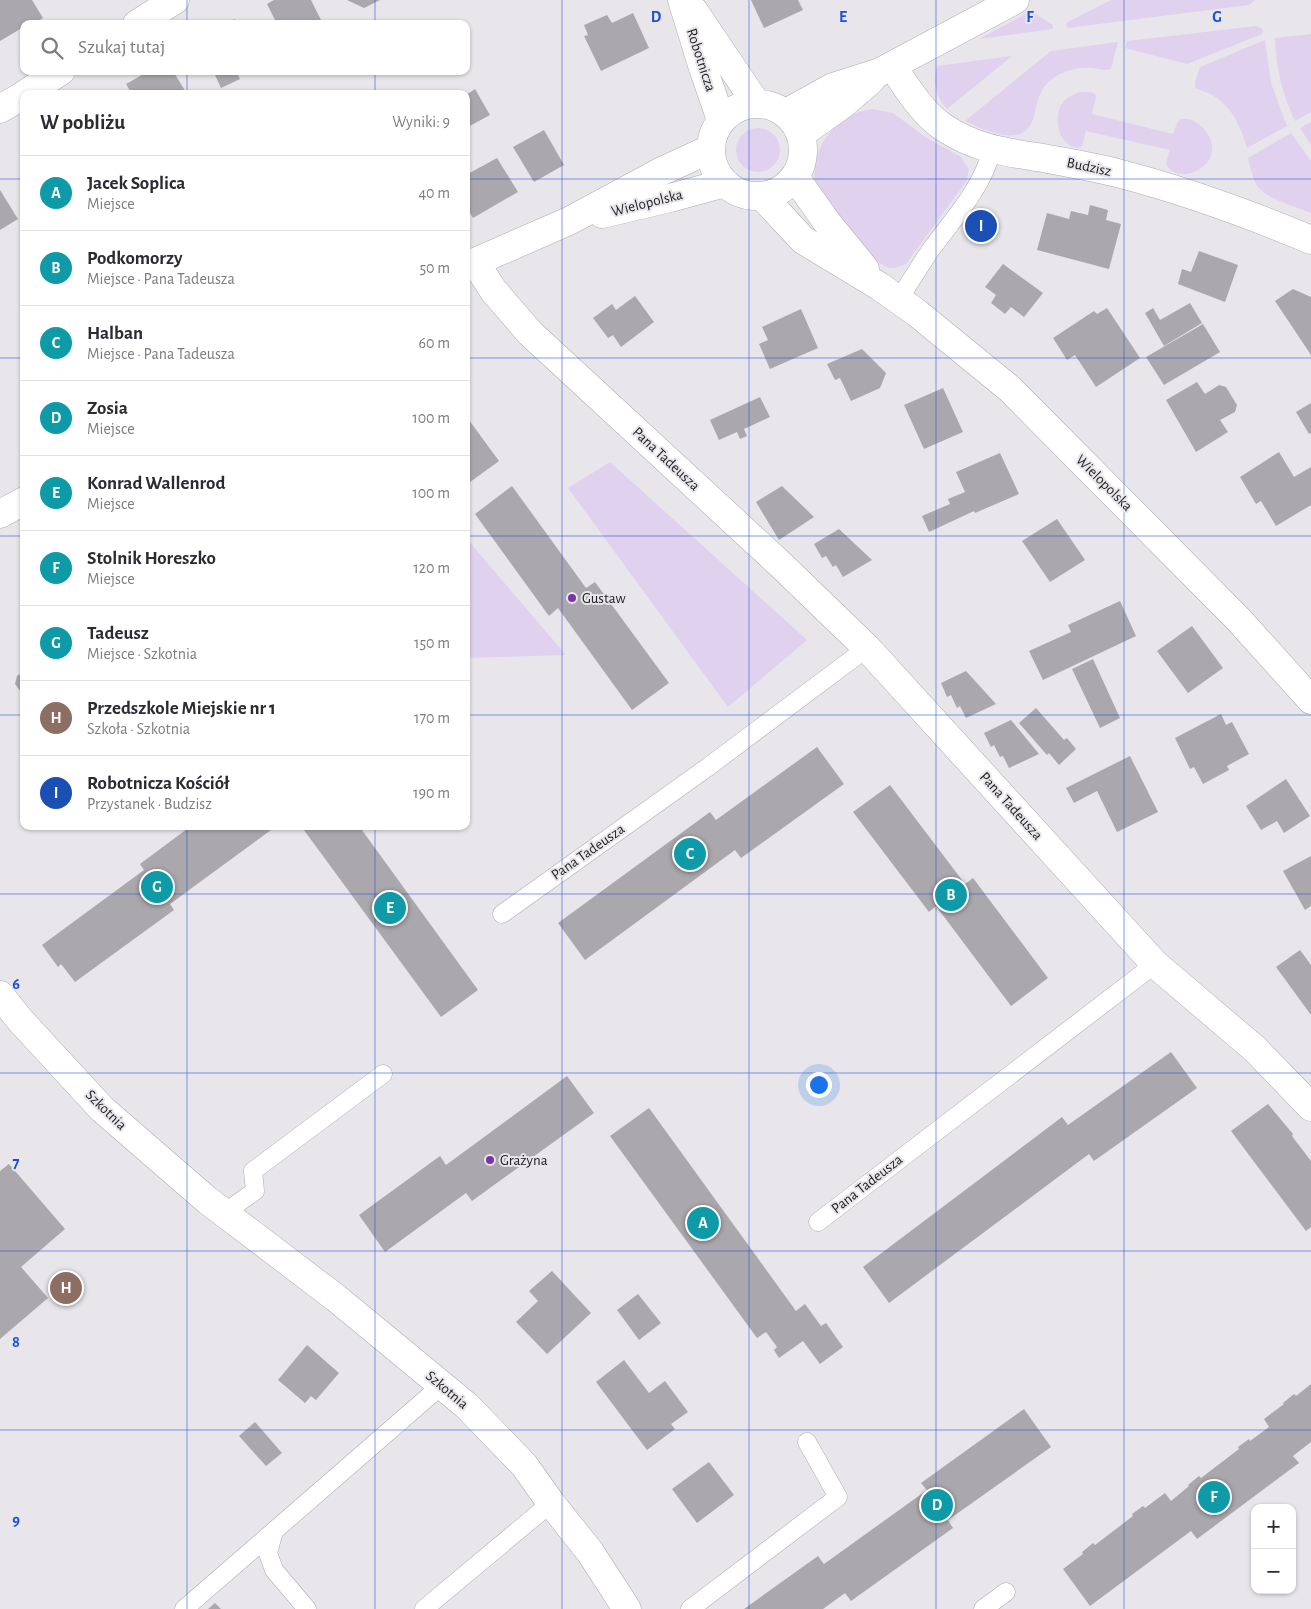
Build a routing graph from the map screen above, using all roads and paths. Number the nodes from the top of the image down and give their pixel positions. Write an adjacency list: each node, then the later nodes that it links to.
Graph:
1 (175, 0): 5 (street)
2 (682, 0): 12 (street, Robotnicza)
3 (687, 0): 10 (street, Robotnicza)
4 (1015, 0): 6 (street)
5 (143, 20)
6 (886, 69): 13 (street); 15 (street, Budzisz)
7 (55, 75): 8 (street)
8 (30, 90)
9 (20, 96): 11 (street)
10 (756, 103): 12 (street); 13 (street)
11 (0, 109)
12 (721, 120): 14 (street)
13 (793, 123): 16 (street)
14 (710, 149): 17 (street); 19 (street, Wielopolska)
15 (992, 150): 20 (street, Budzisz); 22 (lane)
16 (795, 177): 18 (street); 22 (street, Wielopolska)
17 (725, 183): 18 (street); 19 (street, Wielopolska)
18 (763, 196): 22 (street, Wielopolska)
19 (569, 221): 21 (street, Wielopolska)
20 (1311, 240)
21 (470, 264): 25 (street, Pana Tadeusza)
22 (889, 293): 26 (street, Wielopolska)
23 (20, 503): 24 (street)
24 (0, 514)
25 (867, 648): 27 (lane, Pana Tadeusza); 28 (street, Pana Tadeusza)
26 (1311, 700)
27 (502, 914)
28 (1155, 964): 31 (street, Pana Tadeusza); 33 (lane, Pana Tadeusza)
29 (0, 995): 32 (street, Szkotnia)
30 (383, 1074): 32 (lane)
31 (1311, 1107)
32 (224, 1213): 34 (street, Szkotnia)
33 (818, 1222)
34 (442, 1385): 36 (street, Szkotnia); 37 (lane)
35 (807, 1442): 43 (lane)
36 (551, 1503): 41 (lane); 42 (street, Szkotnia)
37 (274, 1531): 39 (lane); 40 (lane)
38 (1006, 1592): 44 (lane)
39 (184, 1609)
40 (307, 1609)
41 (424, 1609)
42 (627, 1609)
43 (690, 1609)
44 (983, 1609)

